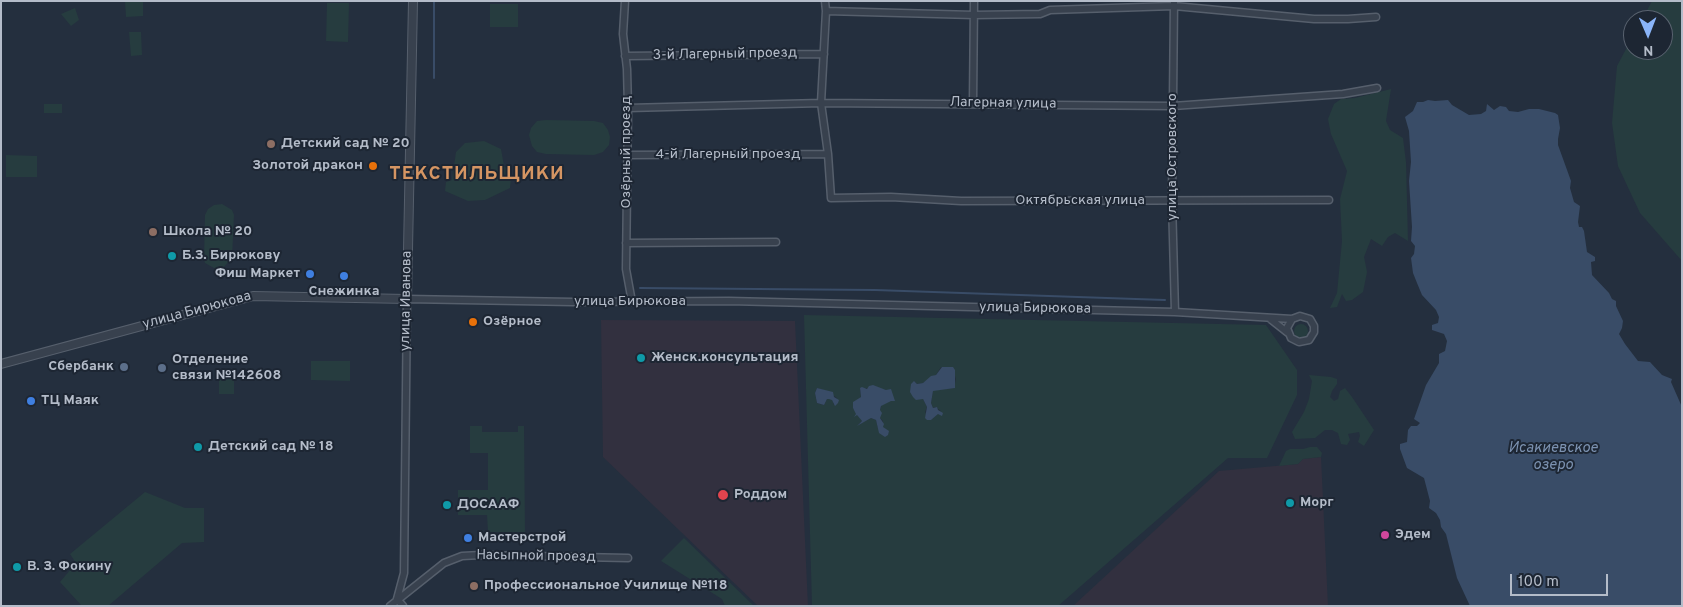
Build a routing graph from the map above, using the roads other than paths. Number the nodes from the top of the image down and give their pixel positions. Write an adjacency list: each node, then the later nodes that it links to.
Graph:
1 (413, 1): 22 (street, улица Иванова)
2 (625, 1): 10 (street, Озёрный проезд)
3 (825, 1): 6 (street)
4 (974, 1): 7 (street)
5 (1174, 4): 7 (street); 8 (street); 14 (street, улица Островского)
6 (826, 12): 7 (street); 9 (street)
7 (974, 15): 13 (street)
8 (1376, 16)
9 (824, 54): 10 (street, 3-й Лагерный проезд); 12 (street)
10 (625, 56): 15 (street, Озёрный проезд)
11 (1377, 88): 14 (street, Лагерная улица)
12 (821, 103): 13 (street, Лагерная улица); 15 (street, Лагерная улица); 16 (street)
13 (973, 103): 14 (street, Лагерная улица)
14 (1173, 106): 19 (street, улица Островского)
15 (628, 108): 17 (street, Озёрный проезд)
16 (828, 154): 17 (street, 4-й Лагерный проезд); 19 (street, Октябрьская улица)
17 (627, 155): 21 (street, Озёрный проезд)
18 (1329, 200): 19 (street, Октябрьская улица)
19 (1172, 201): 24 (street, улица Островского)
20 (776, 242): 21 (street)
21 (626, 243): 23 (street, Озёрный проезд)
22 (407, 299): 23 (street, улица Бирюкова); 28 (street, улица Бирюкова); 30 (street, улица Иванова)
23 (632, 302): 24 (street, улица Бирюкова)
24 (1175, 312): 25 (street, улица Бирюкова)
25 (1268, 318): 26 (street, улица Бирюкова); 27 (street, улица Бирюкова)
26 (1292, 319): 27 (street); 27 (street, улица Бирюкова)
27 (1288, 333)
28 (1, 364)
29 (628, 558): 30 (street, Насыпной проезд)
30 (397, 600): 31 (street, Насыпной проезд); 32 (street)
31 (390, 606)
32 (403, 606)

